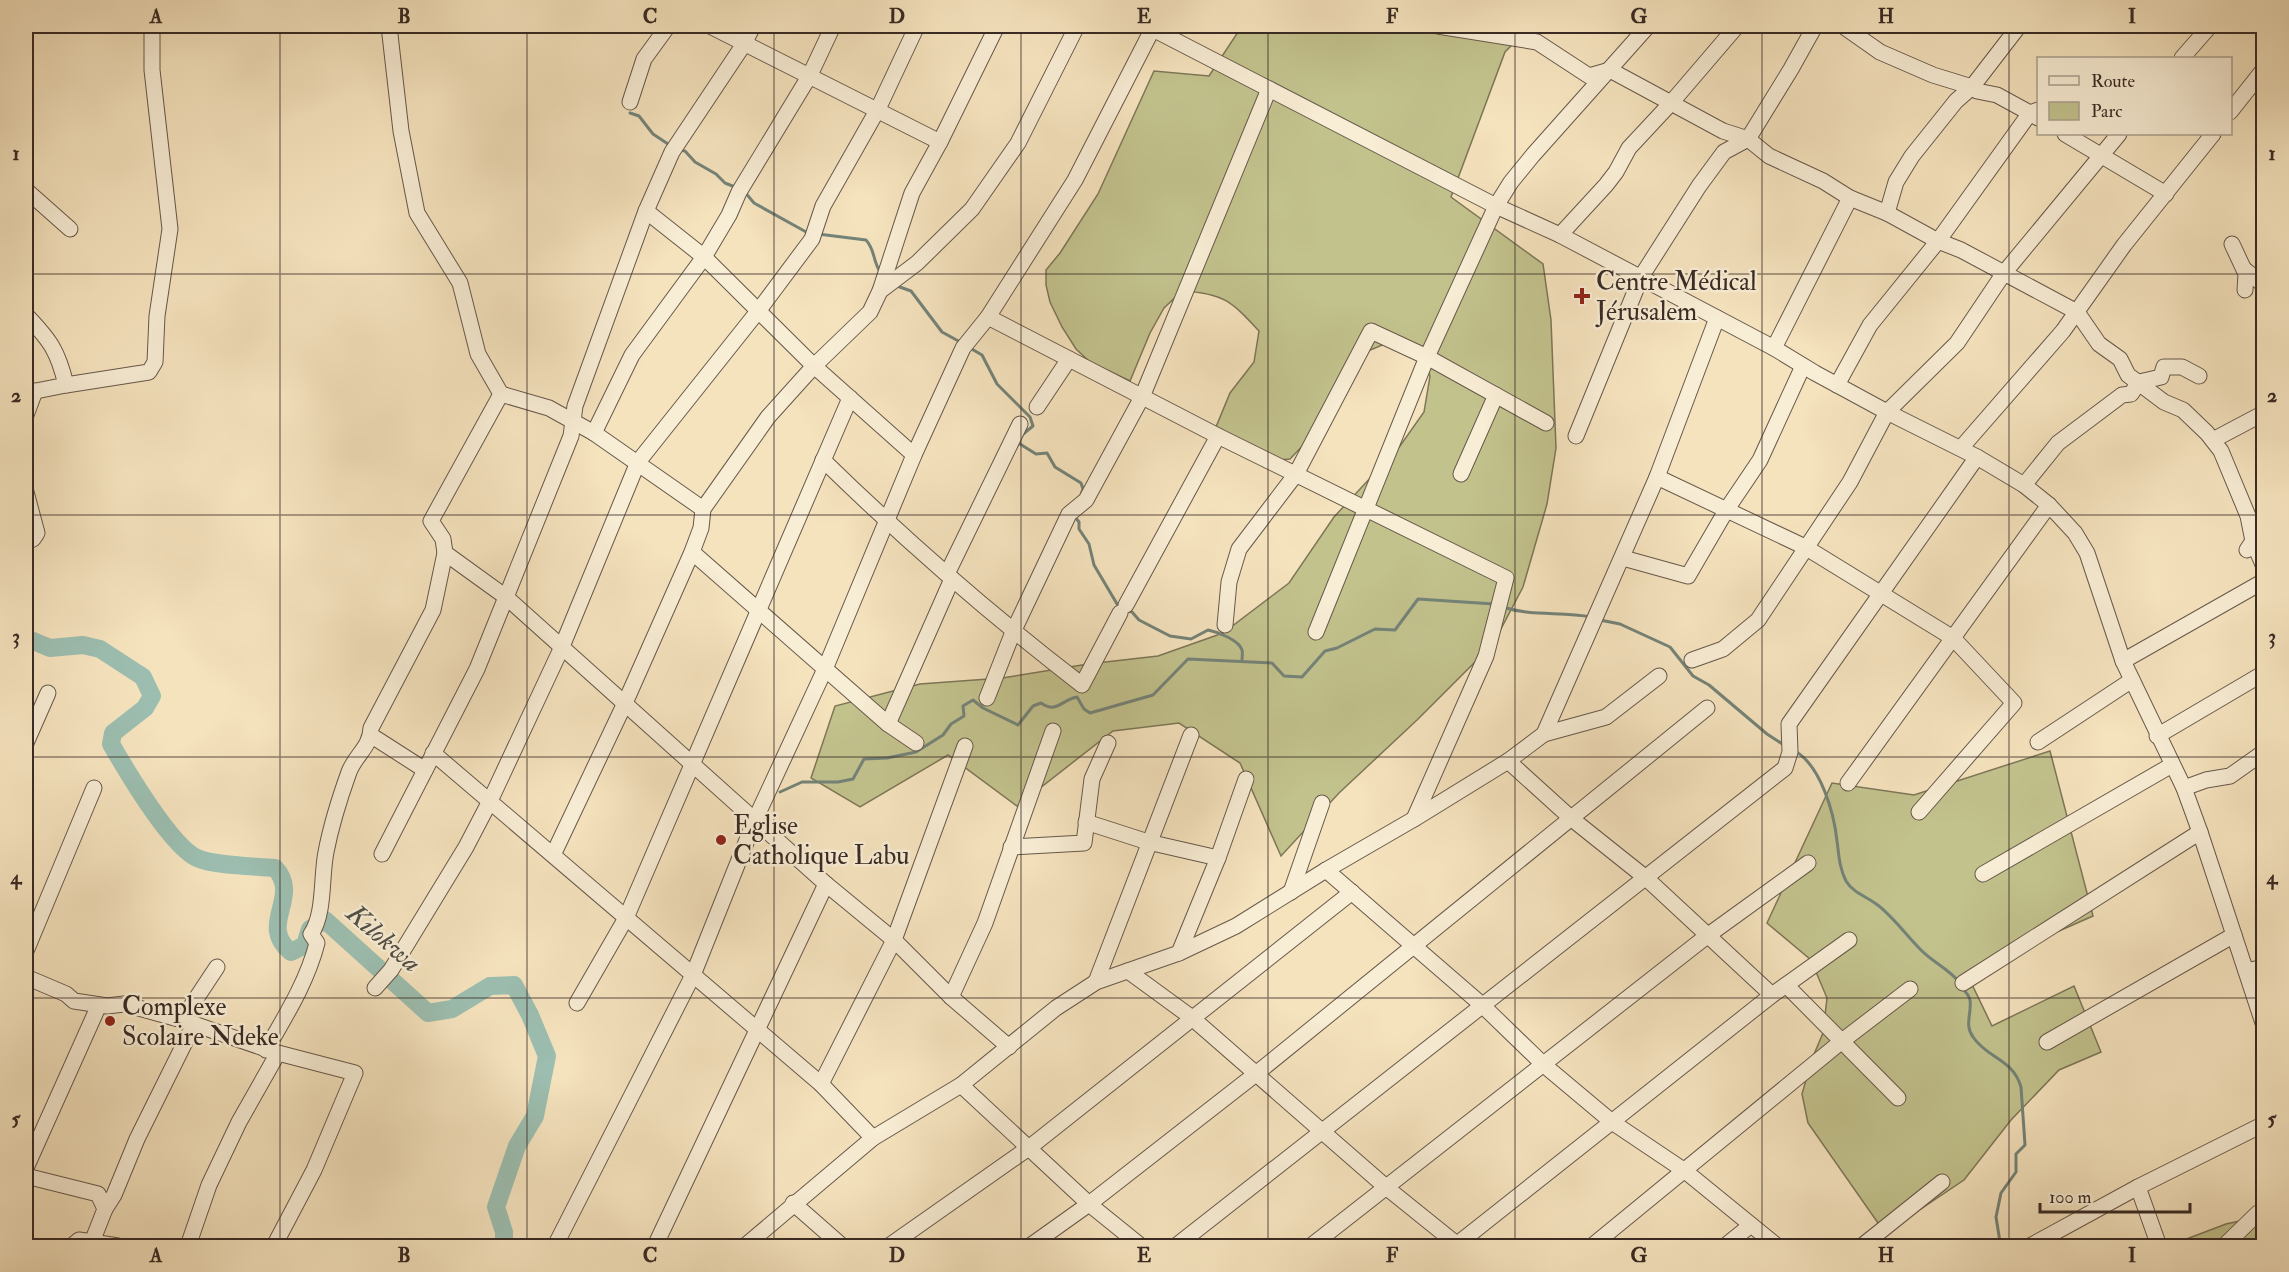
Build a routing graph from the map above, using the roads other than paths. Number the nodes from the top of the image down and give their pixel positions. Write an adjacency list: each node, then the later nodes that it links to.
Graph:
1 (152, 26): 65 (street)
2 (389, 26): 68 (street)
3 (668, 26): 25 (street)
4 (710, 26): 18 (street)
5 (753, 26): 18 (street)
6 (833, 26): 22 (street)
7 (917, 26): 28 (street)
8 (997, 26): 34 (street)
9 (1077, 26): 52 (street)
10 (1151, 26): 24 (street); 56 (street)
11 (1438, 26): 21 (street)
12 (1648, 26): 21 (street)
13 (1737, 26): 26 (street)
14 (1815, 26): 33 (street)
15 (1843, 26): 23 (street)
16 (2019, 26): 23 (street)
17 (2210, 26): 19 (street)
18 (744, 44): 22 (street); 40 (street)
19 (2183, 57)
20 (2264, 69): 27 (street)
21 (1610, 70): 26 (street); 39 (street)
22 (810, 75): 28 (street); 46 (street)
23 (1972, 87): 29 (street); 41 (street)
24 (1269, 89): 39 (street); 70 (street)
25 (630, 102)
26 (1671, 103): 33 (street); 43 (street)
27 (2232, 109)
28 (878, 110): 34 (street); 53 (street)
29 (2036, 114): 44 (street)
30 (2066, 135): 35 (street)
31 (2118, 135): 35 (street)
32 (2212, 135): 37 (street)
33 (1748, 139): 38 (street); 49 (street)
34 (940, 142): 52 (street)
35 (2101, 155): 37 (street); 48 (street)
36 (26, 190): 42 (street)
37 (2166, 194): 54 (street)
38 (1850, 198): 41 (street); 58 (street)
39 (1496, 206): 43 (street); 59 (street)
40 (646, 211): 46 (street); 76 (street)
41 (1887, 213): 44 (street)
42 (70, 229)
43 (1560, 235): 49 (street)
44 (1938, 241): 48 (street); 66 (street)
45 (2232, 244): 47 (street)
46 (704, 257): 53 (street); 79 (street)
47 (2245, 270): 50 (street); 51 (street)
48 (2004, 273): 54 (street); 73 (street)
49 (1641, 277): 57 (street); 81 (street)
50 (2264, 285)
51 (2245, 290)
52 (880, 291): 61 (street)
53 (759, 310): 61 (street); 87 (street)
54 (2077, 312): 64 (street); 83 (street)
55 (26, 315): 65 (street)
56 (988, 318): 60 (street); 84 (street)
57 (1718, 318): 58 (street); 90 (street)
58 (1774, 348): 62 (street)
59 (1426, 357): 69 (street); 88 (street); 94 (street)
60 (1069, 359): 70 (street); 72 (street)
61 (814, 366): 71 (street); 95 (street)
62 (1803, 366): 66 (street); 96 (street)
63 (2199, 376): 64 (street)
64 (2139, 382): 82 (street); 91 (street)
65 (66, 385): 67 (street)
66 (1837, 385): 73 (street)
67 (30, 392): 75 (street)
68 (501, 394): 76 (street); 101 (street)
69 (1496, 395): 77 (street); 89 (street)
70 (1142, 397): 80 (street); 110 (street)
71 (850, 398): 84 (street); 86 (street)
72 (1037, 407)
73 (1887, 412): 83 (street); 99 (street)
74 (2264, 413): 82 (street)
75 (26, 415)
76 (573, 422): 79 (street); 107 (street)
77 (1546, 423)
78 (1020, 424): 104 (street)
79 (594, 433): 87 (street)
80 (1218, 436): 88 (street); 110 (street)
81 (1576, 436)
82 (2212, 440): 103 (street)
83 (1961, 448): 85 (street)
84 (914, 455): 97 (street)
85 (1977, 457): 91 (street); 106 (street)
86 (823, 460): 97 (street); 108 (street)
87 (638, 462): 95 (street); 113 (street)
88 (1296, 474): 94 (street); 109 (street)
89 (1461, 474)
90 (1657, 477): 96 (street); 102 (street)
91 (2024, 485): 93 (street)
92 (26, 492): 98 (street)
93 (2049, 505): 112 (street); 115 (street)
94 (1364, 508): 111 (street); 149 (street)
95 (703, 509): 100 (street)
96 (1727, 509): 99 (street); 102 (street)
97 (886, 522): 104 (street); 116 (street)
98 (26, 542)
99 (1805, 547): 106 (street); 114 (street)
100 (692, 552): 108 (street); 122 (street)
101 (445, 553): 107 (street); 129 (street)
102 (1623, 558): 127 (street)
103 (2264, 567)
104 (949, 576): 110 (street); 125 (street)
105 (2264, 581): 115 (street)
106 (1880, 593): 112 (street); 162 (street)
107 (506, 597): 113 (street); 137 (street)
108 (758, 610): 116 (street); 139 (street)
109 (1225, 625)
110 (1013, 632): 121 (street)
111 (1316, 632)
112 (1953, 638): 143 (street); 148 (street)
113 (561, 649): 122 (street); 146 (street)
114 (1692, 660)
115 (2123, 661): 119 (street)
116 (825, 669): 125 (street); 151 (street)
117 (2264, 673): 130 (street)
118 (1659, 676): 127 (street)
119 (2132, 680): 130 (street); 131 (street)
120 (48, 693): 124 (street)
121 (987, 698)
122 (625, 702): 139 (street); 157 (street)
123 (1707, 708): 150 (street)
124 (32, 710): 132 (street)
125 (888, 724): 133 (street)
126 (1053, 731): 155 (street)
127 (1544, 734): 138 (street)
128 (1191, 735): 154 (street)
129 (372, 736): 141 (street); 197 (street)
130 (2157, 736): 140 (street)
131 (2038, 742)
132 (26, 743)
133 (916, 743)
134 (1108, 743): 152 (street)
135 (965, 746): 169 (street)
136 (2264, 752): 145 (street)
137 (433, 753): 141 (street); 146 (street)
138 (1508, 761): 149 (street); 150 (street)
139 (692, 763): 151 (street); 166 (street)
140 (2172, 765): 145 (street); 161 (street)
141 (424, 770): 156 (street)
142 (1246, 780): 158 (street)
143 (1848, 783)
144 (94, 788): 172 (street)
145 (2184, 788): 153 (street)
146 (489, 801): 157 (street); 182 (street)
147 (1322, 802): 164 (street)
148 (1919, 812)
149 (1414, 819): 160 (street)
150 (1572, 819): 162 (street); 171 (street)
151 (755, 820): 163 (street); 178 (street)
152 (1086, 822): 154 (street); 155 (street)
153 (2200, 832): 167 (street); 181 (street)
154 (1148, 842): 158 (street); 180 (street)
155 (1011, 847): 186 (street)
156 (382, 854)
157 (553, 855): 166 (street)
158 (1218, 858): 173 (street)
159 (1808, 863): 168 (street)
160 (1326, 870): 164 (street); 165 (street)
161 (1983, 874)
162 (1646, 878): 168 (street); 189 (street)
163 (826, 884): 169 (street); 193 (street)
164 (1291, 892): 173 (street)
165 (1352, 892): 171 (street); 190 (street)
166 (626, 918): 178 (street); 187 (street)
167 (2234, 935): 177 (street); 195 (street)
168 (1707, 936): 185 (street); 198 (street)
169 (894, 940): 186 (street); 200 (street)
170 (1849, 940): 183 (street)
171 (1414, 946): 189 (street); 199 (street)
172 (26, 951)
173 (1179, 953): 176 (street)
174 (217, 967): 191 (street)
175 (2264, 967): 177 (street)
176 (1128, 971): 180 (street); 190 (street)
177 (2246, 971): 192 (street)
178 (693, 975): 193 (street); 224 (street)
179 (26, 977): 188 (street)
180 (1096, 982): 196 (street)
181 (1963, 983)
182 (378, 985)
183 (1786, 985): 185 (street); 194 (street)
184 (1910, 989): 194 (street)
185 (1772, 995): 203 (street)
186 (951, 997): 196 (street)
187 (577, 1003)
188 (99, 1005): 191 (street); 208 (street)
189 (1482, 1005): 198 (street); 205 (street)
190 (1191, 1017): 199 (street); 207 (street)
191 (188, 1022): 197 (street); 216 (street)
192 (2264, 1026)
193 (758, 1030): 200 (street); 225 (street)
194 (1842, 1041): 202 (street); 209 (street)
195 (2047, 1042)
196 (1009, 1047): 201 (street)
197 (272, 1051): 222 (street); 223 (street)
198 (1544, 1065): 203 (street); 213 (street)
199 (1257, 1073): 205 (street); 215 (street)
200 (821, 1084): 206 (street)
201 (961, 1085): 206 (street); 207 (street)
202 (1898, 1098)
203 (1612, 1122): 209 (street); 233 (street)
204 (2264, 1124): 212 (street)
205 (1324, 1132): 213 (street); 231 (street)
206 (873, 1138): 214 (street)
207 (1030, 1147): 215 (street); 228 (street)
208 (26, 1168)
209 (1685, 1171): 218 (street); 234 (street)
210 (26, 1176): 216 (street)
211 (1942, 1182): 237 (street)
212 (2138, 1187): 238 (street); 239 (street)
213 (1387, 1188): 232 (street); 233 (street)
214 (794, 1203): 226 (street); 227 (street)
215 (1089, 1204): 229 (street); 230 (street)
216 (105, 1209): 219 (street)
217 (2264, 1210): 240 (street)
218 (1751, 1225): 235 (street); 236 (street)
219 (92, 1242): 220 (street); 221 (street)
220 (72, 1246)
221 (118, 1246)
222 (188, 1246)
223 (274, 1246)
224 (555, 1246)
225 (655, 1246)
226 (745, 1246)
227 (842, 1246)
228 (889, 1246)
229 (1030, 1246)
230 (1141, 1246)
231 (1176, 1246)
232 (1311, 1246)
233 (1457, 1246)
234 (1592, 1246)
235 (1725, 1246)
236 (1777, 1246)
237 (1862, 1246)
238 (2030, 1246)
239 (2159, 1246)
240 (2224, 1246)

